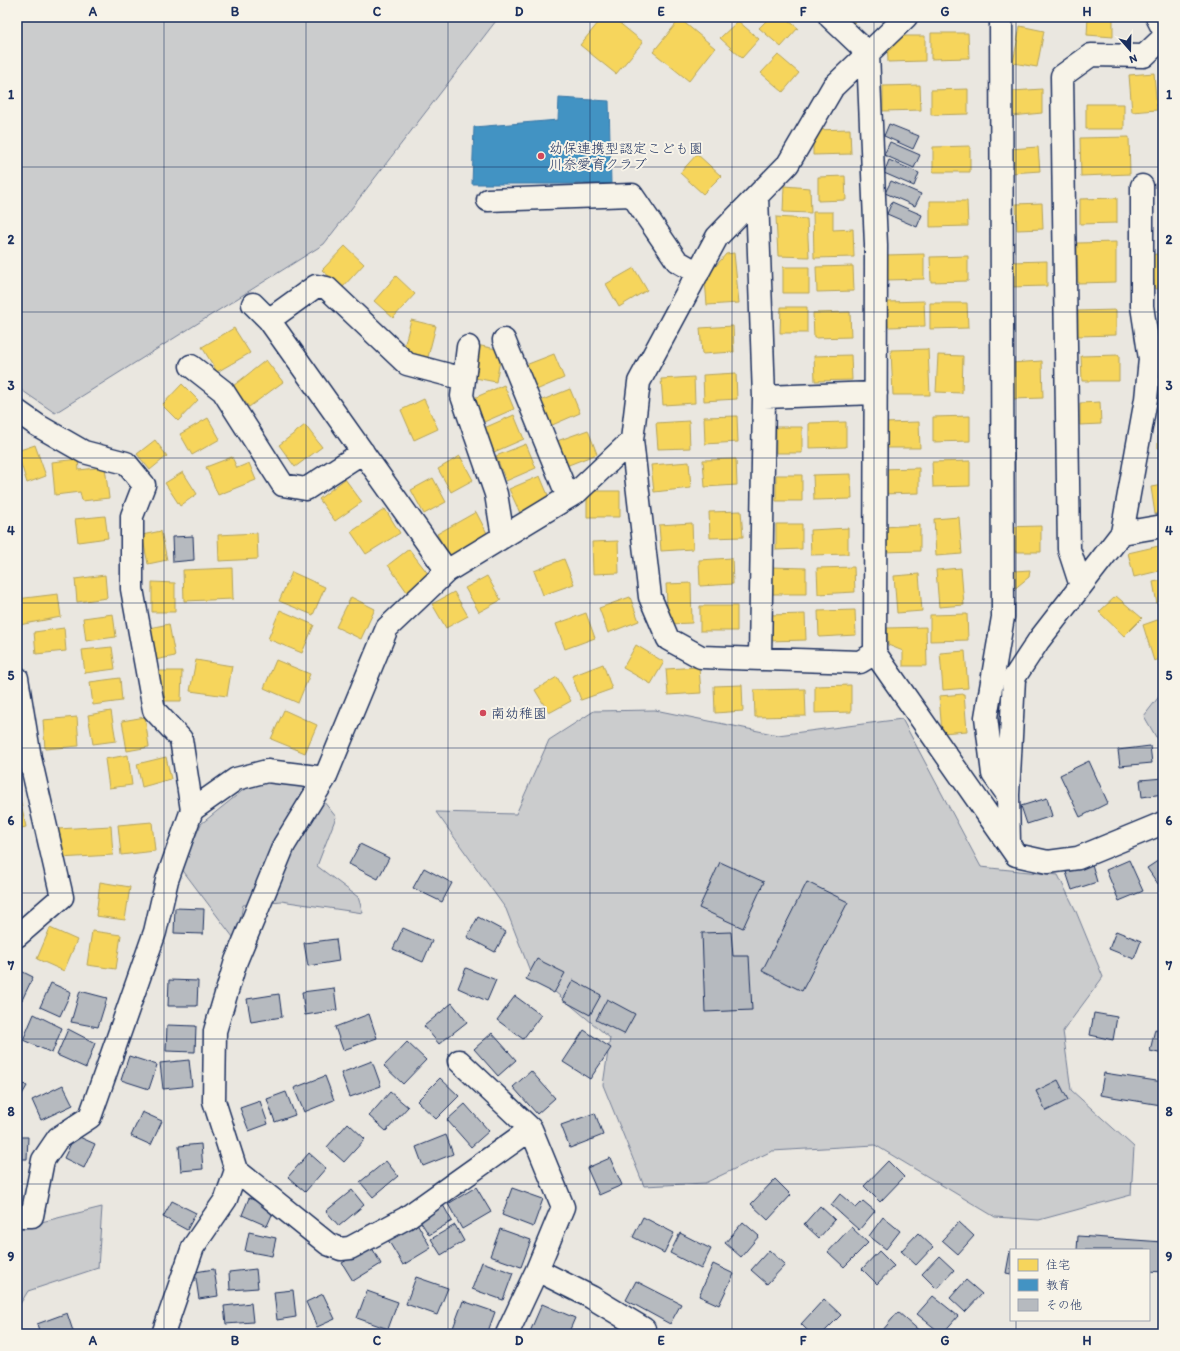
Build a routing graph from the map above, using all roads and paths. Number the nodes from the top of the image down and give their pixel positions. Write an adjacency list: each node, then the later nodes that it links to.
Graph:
1 (830, 17): 7 (street)
2 (906, 17): 7 (street)
3 (1001, 17): 33 (street)
4 (1157, 17): 5 (street)
5 (1163, 29)
6 (1163, 38): 28 (street)
7 (868, 53): 9 (street); 18 (street)
8 (1142, 186): 25 (street)
9 (757, 196): 11 (street); 19 (street)
10 (488, 200): 11 (street)
11 (698, 273): 21 (street)
12 (253, 304): 13 (street)
13 (269, 320): 17 (street); 22 (street)
14 (504, 340): 23 (street)
15 (468, 347): 17 (street)
16 (191, 366): 22 (street)
17 (464, 379): 26 (street)
18 (876, 393): 19 (street); 29 (street)
19 (764, 397): 30 (street)
20 (17, 411): 34 (street)
21 (632, 440): 23 (street); 30 (street)
22 (363, 452): 27 (street)
23 (568, 497): 26 (street)
24 (1163, 526): 25 (street)
25 (1122, 534): 28 (street)
26 (503, 537): 27 (street)
27 (447, 571): 32 (street)
28 (1081, 586): 33 (street)
29 (875, 653): 30 (street); 36 (street)
30 (760, 659)
31 (17, 678): 37 (street)
32 (325, 778): 34 (street); 40 (street)
33 (1008, 795): 36 (street)
34 (192, 810): 41 (street)
35 (1163, 823): 36 (street)
36 (1009, 843)
37 (17, 936)
38 (459, 1061): 39 (street)
39 (530, 1129): 40 (street); 42 (street)
40 (236, 1170): 43 (street)
41 (17, 1216)
42 (537, 1270): 44 (street); 45 (street)
43 (163, 1334)
44 (507, 1334)
45 (643, 1334)

